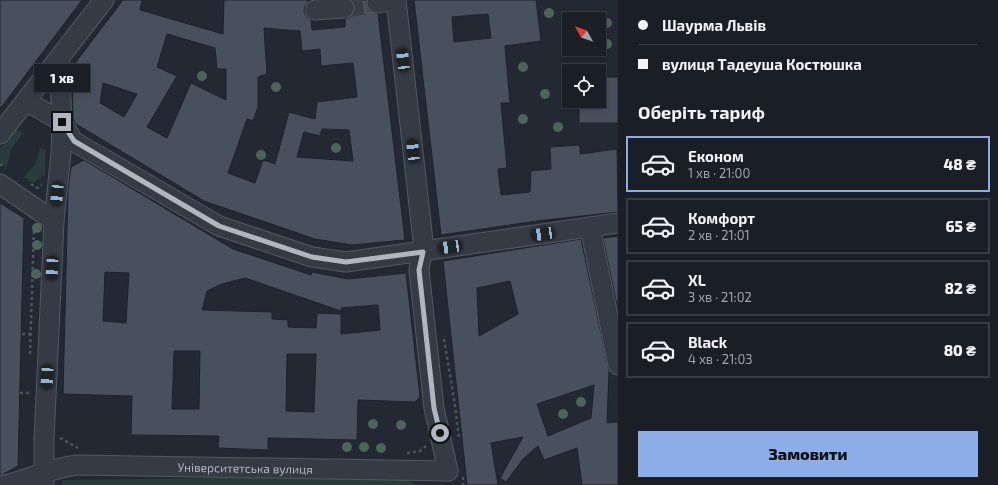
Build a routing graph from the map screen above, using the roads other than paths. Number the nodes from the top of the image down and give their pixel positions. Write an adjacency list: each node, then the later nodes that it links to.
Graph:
1 (104, 0): 6 (street)
2 (396, 0): 3 (street); 14 (street)
3 (377, 3)
4 (344, 8): 5 (street)
5 (315, 10)
6 (59, 59): 7 (street); 8 (street)
7 (26, 101): 8 (street); 9 (street)
8 (62, 122): 11 (street); 14 (street)
9 (0, 134)
10 (3, 176): 11 (street)
11 (54, 221): 17 (street)
12 (618, 223): 13 (street)
13 (590, 227): 14 (street); 15 (street)
14 (423, 252): 16 (street)
15 (618, 365)
16 (449, 478): 17 (street, Університетська вулиця)
17 (44, 479): 18 (street, Університетська вулиця)
18 (5, 485)

